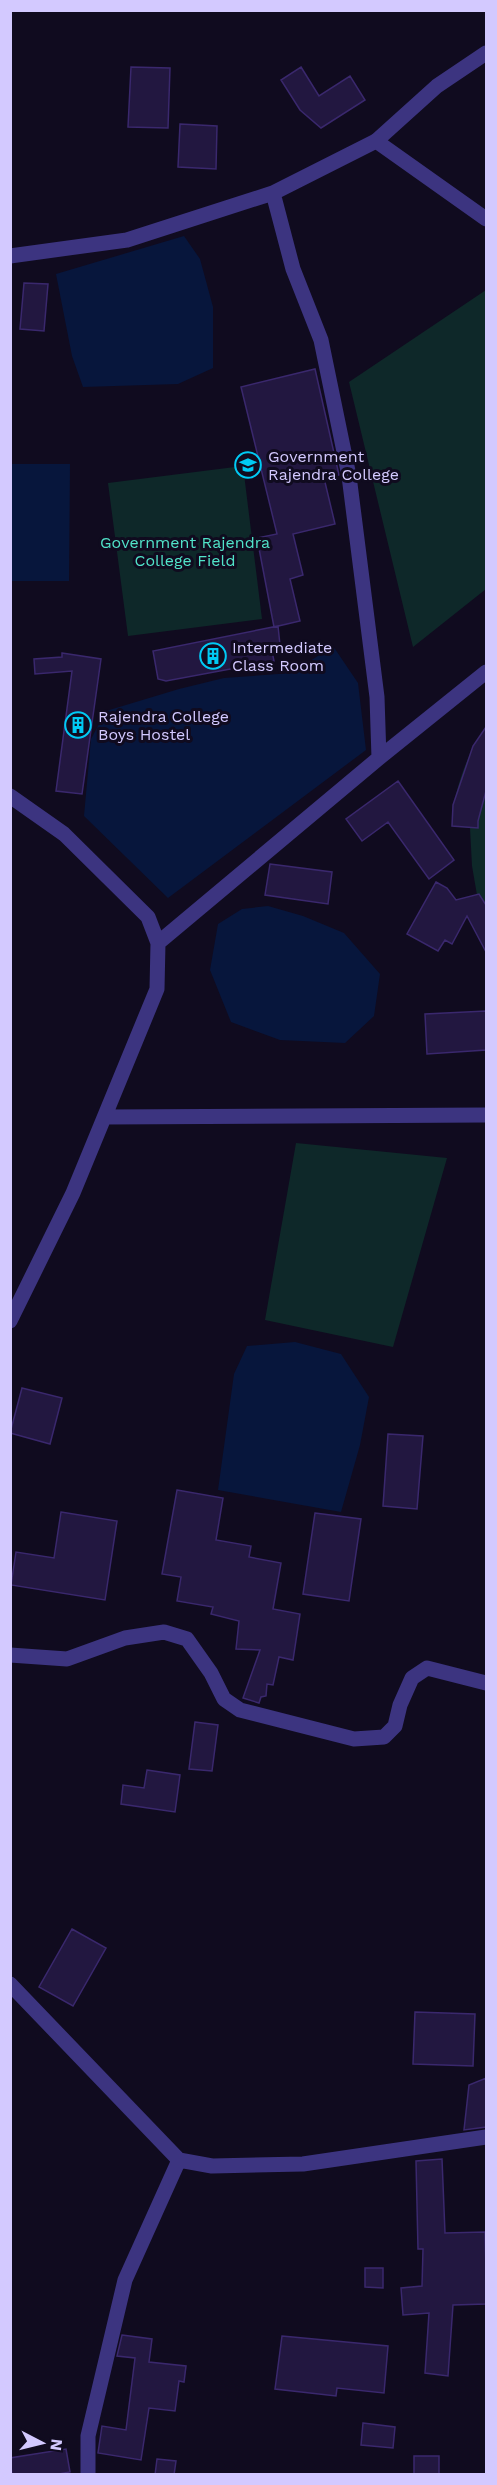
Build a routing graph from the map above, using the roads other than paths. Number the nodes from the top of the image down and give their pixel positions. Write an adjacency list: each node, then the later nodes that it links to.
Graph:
1 (486, 53): 2 (street)
2 (376, 141): 3 (street); 4 (street)
3 (273, 193): 5 (street); 7 (street)
4 (486, 219)
5 (10, 256)
6 (486, 672): 7 (street)
7 (379, 758): 9 (street)
8 (10, 796): 9 (street)
9 (158, 943): 11 (street)
10 (486, 1115): 11 (street)
11 (105, 1117): 12 (street)
12 (10, 1321)
13 (10, 1655): 14 (street)
14 (486, 1683)
15 (10, 1984): 17 (street)
16 (486, 2137): 17 (street)
17 (178, 2160): 18 (street)
18 (88, 2475)

